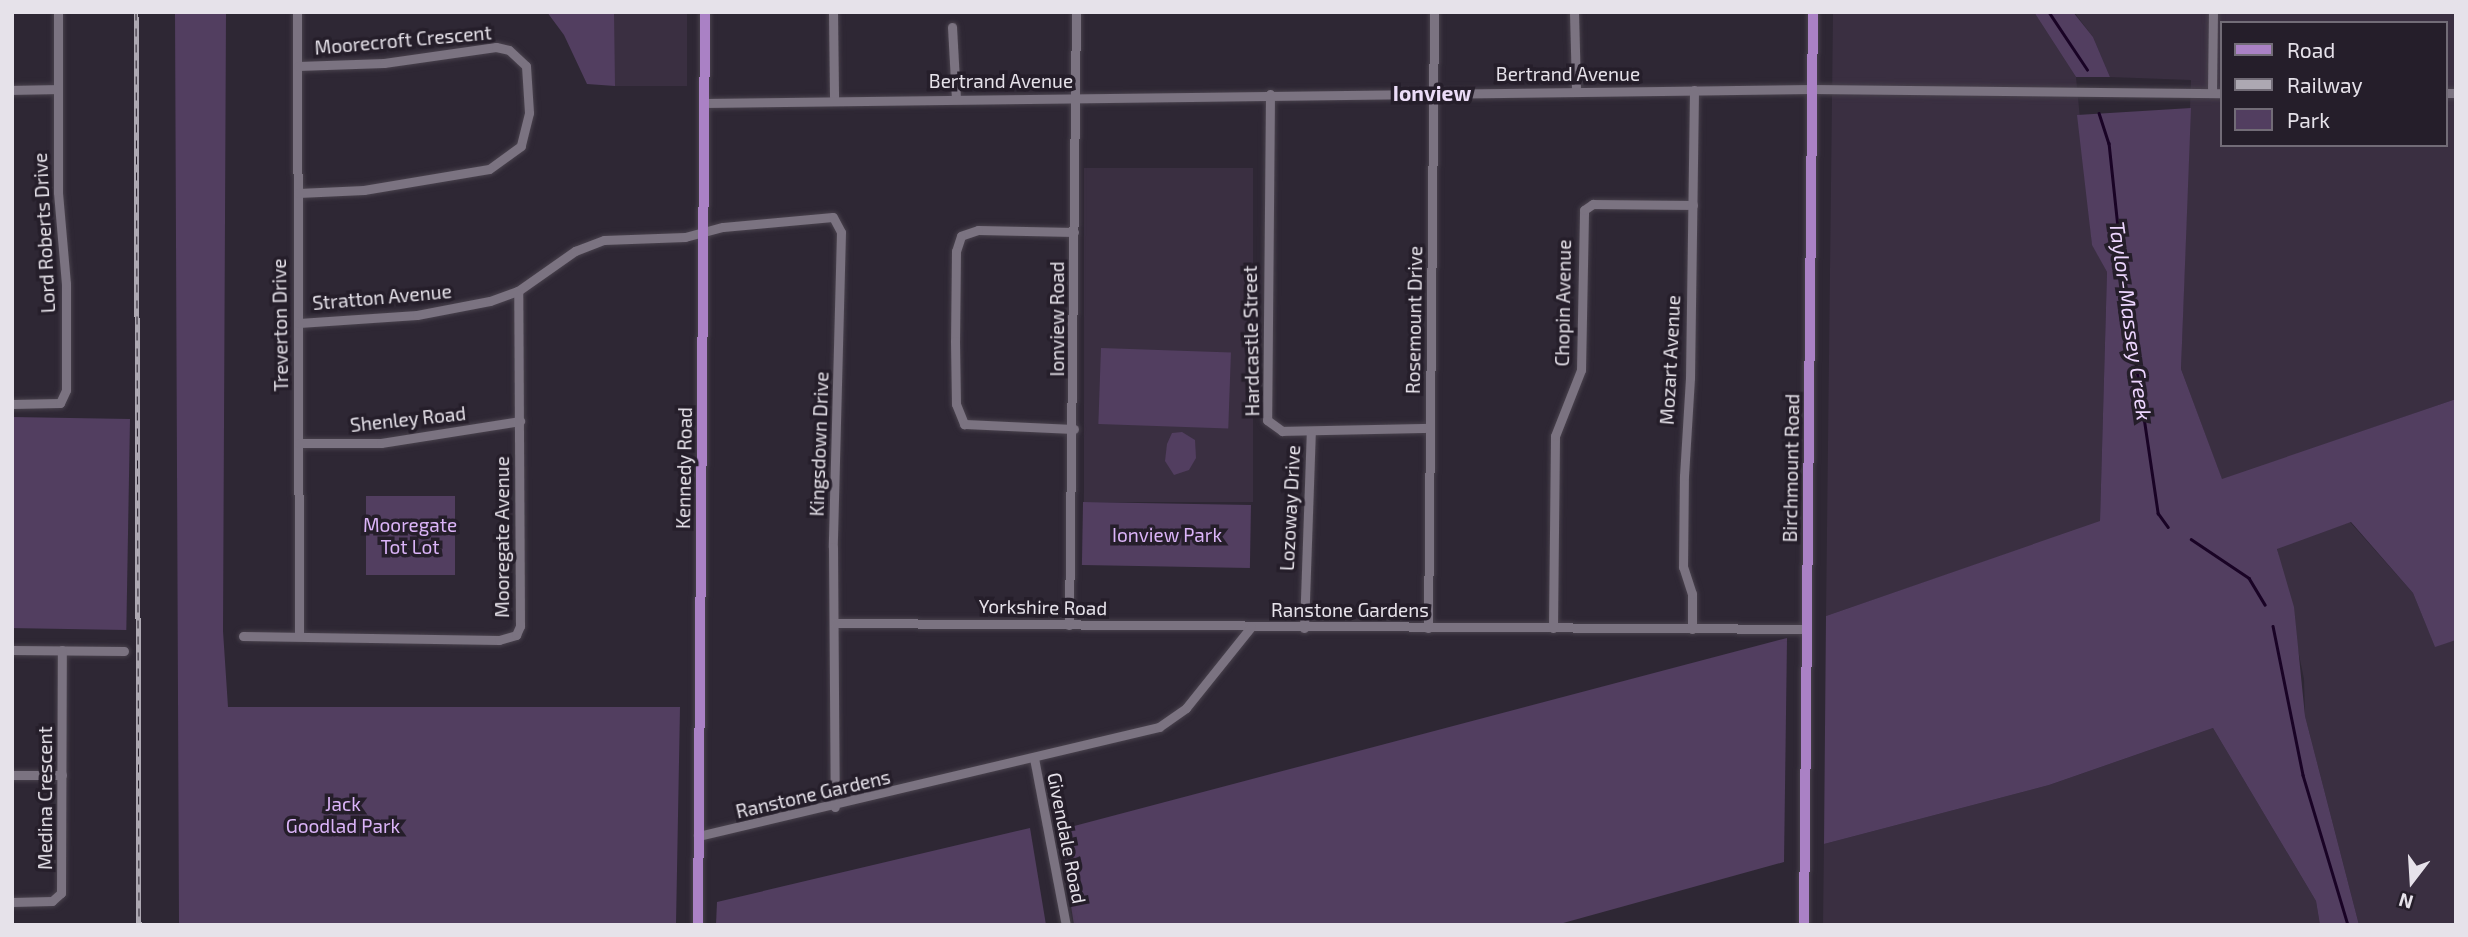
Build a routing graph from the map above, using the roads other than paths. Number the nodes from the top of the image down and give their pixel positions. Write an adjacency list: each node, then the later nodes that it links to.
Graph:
1 (58, 12): 12 (street, Lord Roberts Drive)
2 (298, 12): 11 (street, Treverton Drive)
3 (705, 12): 23 (main road, Kennedy Road)
4 (833, 12): 22 (street)
5 (1076, 12): 21 (street, Ionview Road)
6 (1434, 12): 17 (street, Rosemount Drive)
7 (1574, 12): 16 (street)
8 (1813, 12): 13 (main road, Birchmount Road)
9 (2213, 12): 18 (street)
10 (952, 27): 20 (street)
11 (298, 66): 24 (street, Treverton Drive); 24 (street, Moorecroft Crescent)
12 (57, 89): 14 (street); 30 (street, Lord Roberts Drive)
13 (1812, 89): 15 (street, Bertrand Avenue); 18 (street, Bertrand Avenue); 43 (main road, Birchmount Road)
14 (12, 90)
15 (1694, 90): 16 (street, Bertrand Avenue); 25 (street, Mozart Avenue)
16 (1576, 91): 17 (street, Bertrand Avenue)
17 (1433, 92): 19 (street, Bertrand Avenue); 32 (street, Rosemount Drive)
18 (2217, 92)
19 (1270, 94): 21 (street, Bertrand Avenue); 34 (street, Hardcastle Street)
20 (956, 98): 21 (street, Bertrand Avenue); 22 (street, Bertrand Avenue)
21 (1076, 98): 26 (street, Ionview Road)
22 (834, 100): 23 (street, Bertrand Avenue)
23 (704, 103): 27 (main road, Kennedy Road)
24 (298, 193): 29 (street, Treverton Drive)
25 (1693, 205): 41 (street, Chopin Avenue); 42 (street, Mozart Avenue)
26 (1074, 232): 33 (street, Ionview Road); 33 (street)
27 (703, 233): 28 (street, Stratton Avenue); 36 (street, Kingsdown Drive); 53 (main road, Kennedy Road)
28 (518, 291): 29 (street, Stratton Avenue); 31 (street, Mooregate Avenue)
29 (299, 323): 35 (street, Treverton Drive)
30 (12, 404)
31 (520, 421): 35 (street, Shenley Road); 45 (street, Mooregate Avenue)
32 (1430, 428): 34 (street, Hardcastle Street); 40 (street, Rosemount Drive)
33 (1074, 429): 37 (street, Ionview Road)
34 (1311, 431): 39 (street, Lozoway Drive)
35 (299, 443): 45 (street, Treverton Drive)
36 (835, 623): 37 (street, Yorkshire Road); 52 (street, Kingsdown Drive)
37 (1069, 625): 38 (street, Yorkshire Road)
38 (1251, 628): 39 (street, Ranstone Gardens); 49 (street, Ranstone Gardens)
39 (1304, 628): 40 (street, Ranstone Gardens)
40 (1428, 628): 41 (street, Ranstone Gardens)
41 (1553, 628): 42 (street, Ranstone Gardens)
42 (1692, 629): 43 (street, Ranstone Gardens)
43 (1807, 629): 57 (main road, Birchmount Road)
44 (243, 636): 45 (street, Mooregate Avenue)
45 (299, 636)
46 (12, 650): 47 (street)
47 (62, 650): 48 (street); 51 (street, Medina Crescent)
48 (124, 651)
49 (1034, 758): 52 (street, Ranstone Gardens); 56 (street, Givendale Road)
50 (12, 775): 51 (street)
51 (62, 775): 54 (street, Medina Crescent)
52 (835, 807): 53 (street, Ranstone Gardens)
53 (698, 836): 55 (main road, Kennedy Road)
54 (12, 902)
55 (698, 925)
56 (1066, 925)
57 (1804, 925)

